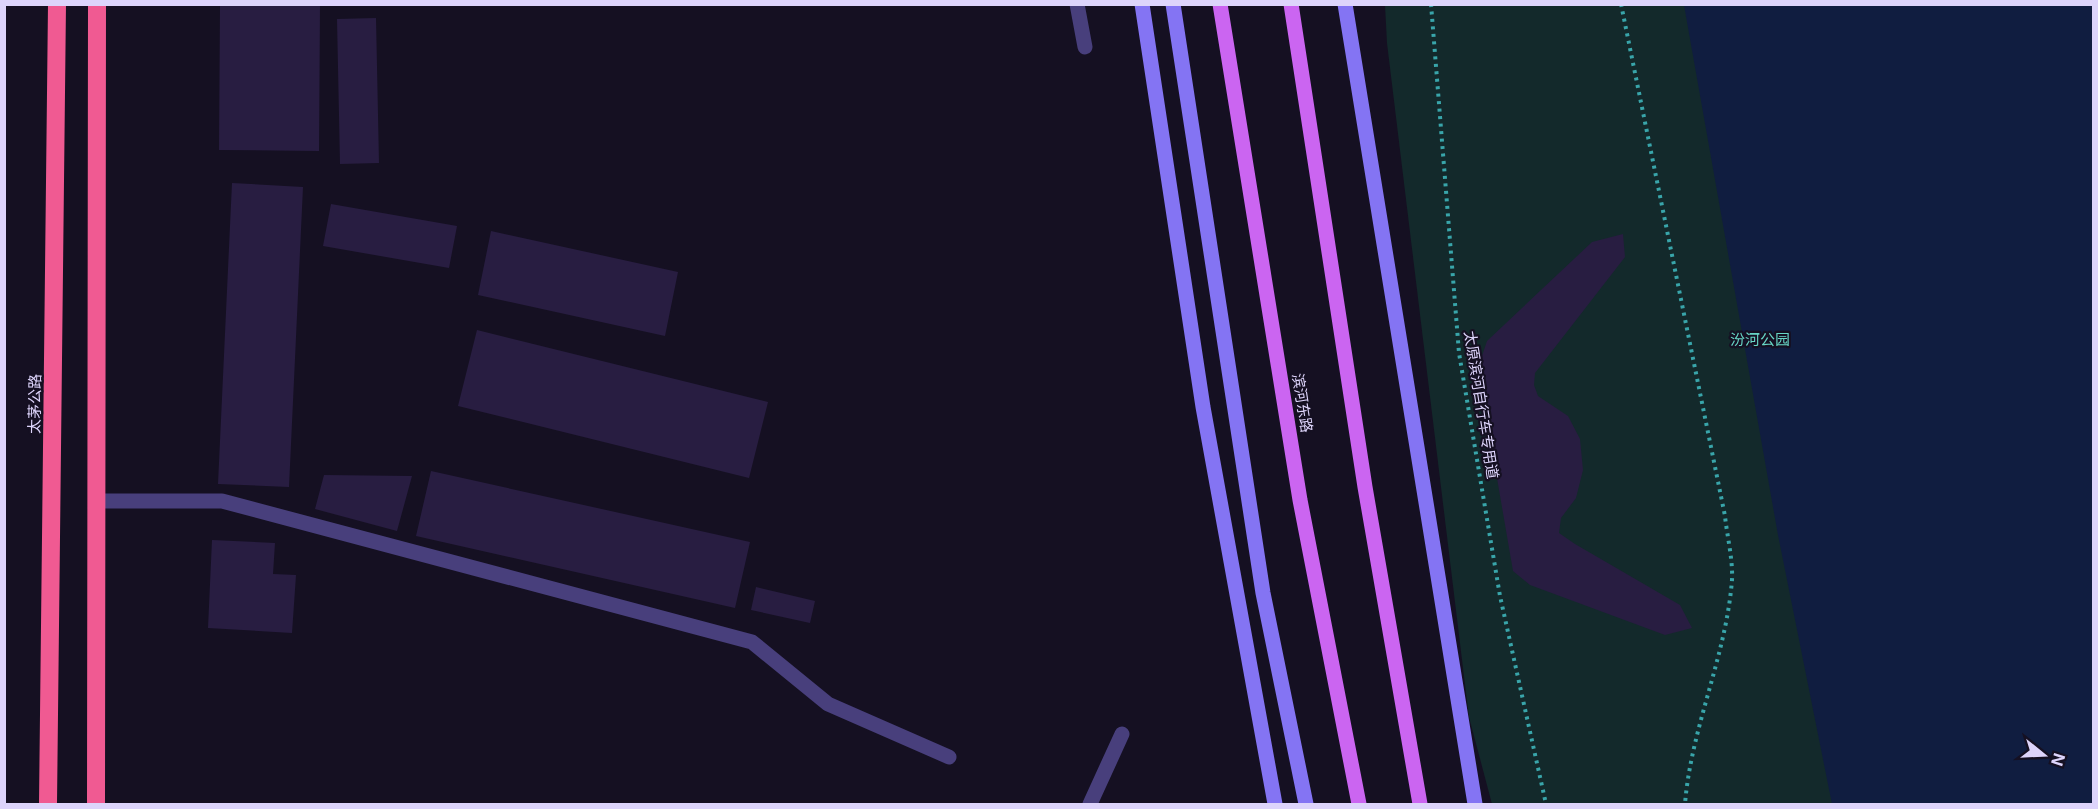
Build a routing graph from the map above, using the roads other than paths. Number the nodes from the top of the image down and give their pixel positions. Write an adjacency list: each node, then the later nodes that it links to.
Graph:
1 (57, 4): 13 (highway, 太茅公路)
2 (97, 4): 10 (highway)
3 (1077, 4): 9 (street)
4 (1142, 4): 16 (main road)
5 (1173, 4): 17 (main road)
6 (1220, 4): 18 (main road, 滨河东路)
7 (1291, 4): 19 (main road)
8 (1345, 4): 20 (main road)
9 (1085, 47)
10 (97, 501): 12 (street); 14 (highway)
11 (1122, 734): 15 (street)
12 (949, 757)
13 (48, 804)
14 (96, 804)
15 (1090, 804)
16 (1275, 804)
17 (1306, 804)
18 (1359, 804)
19 (1420, 804)
20 (1475, 804)

